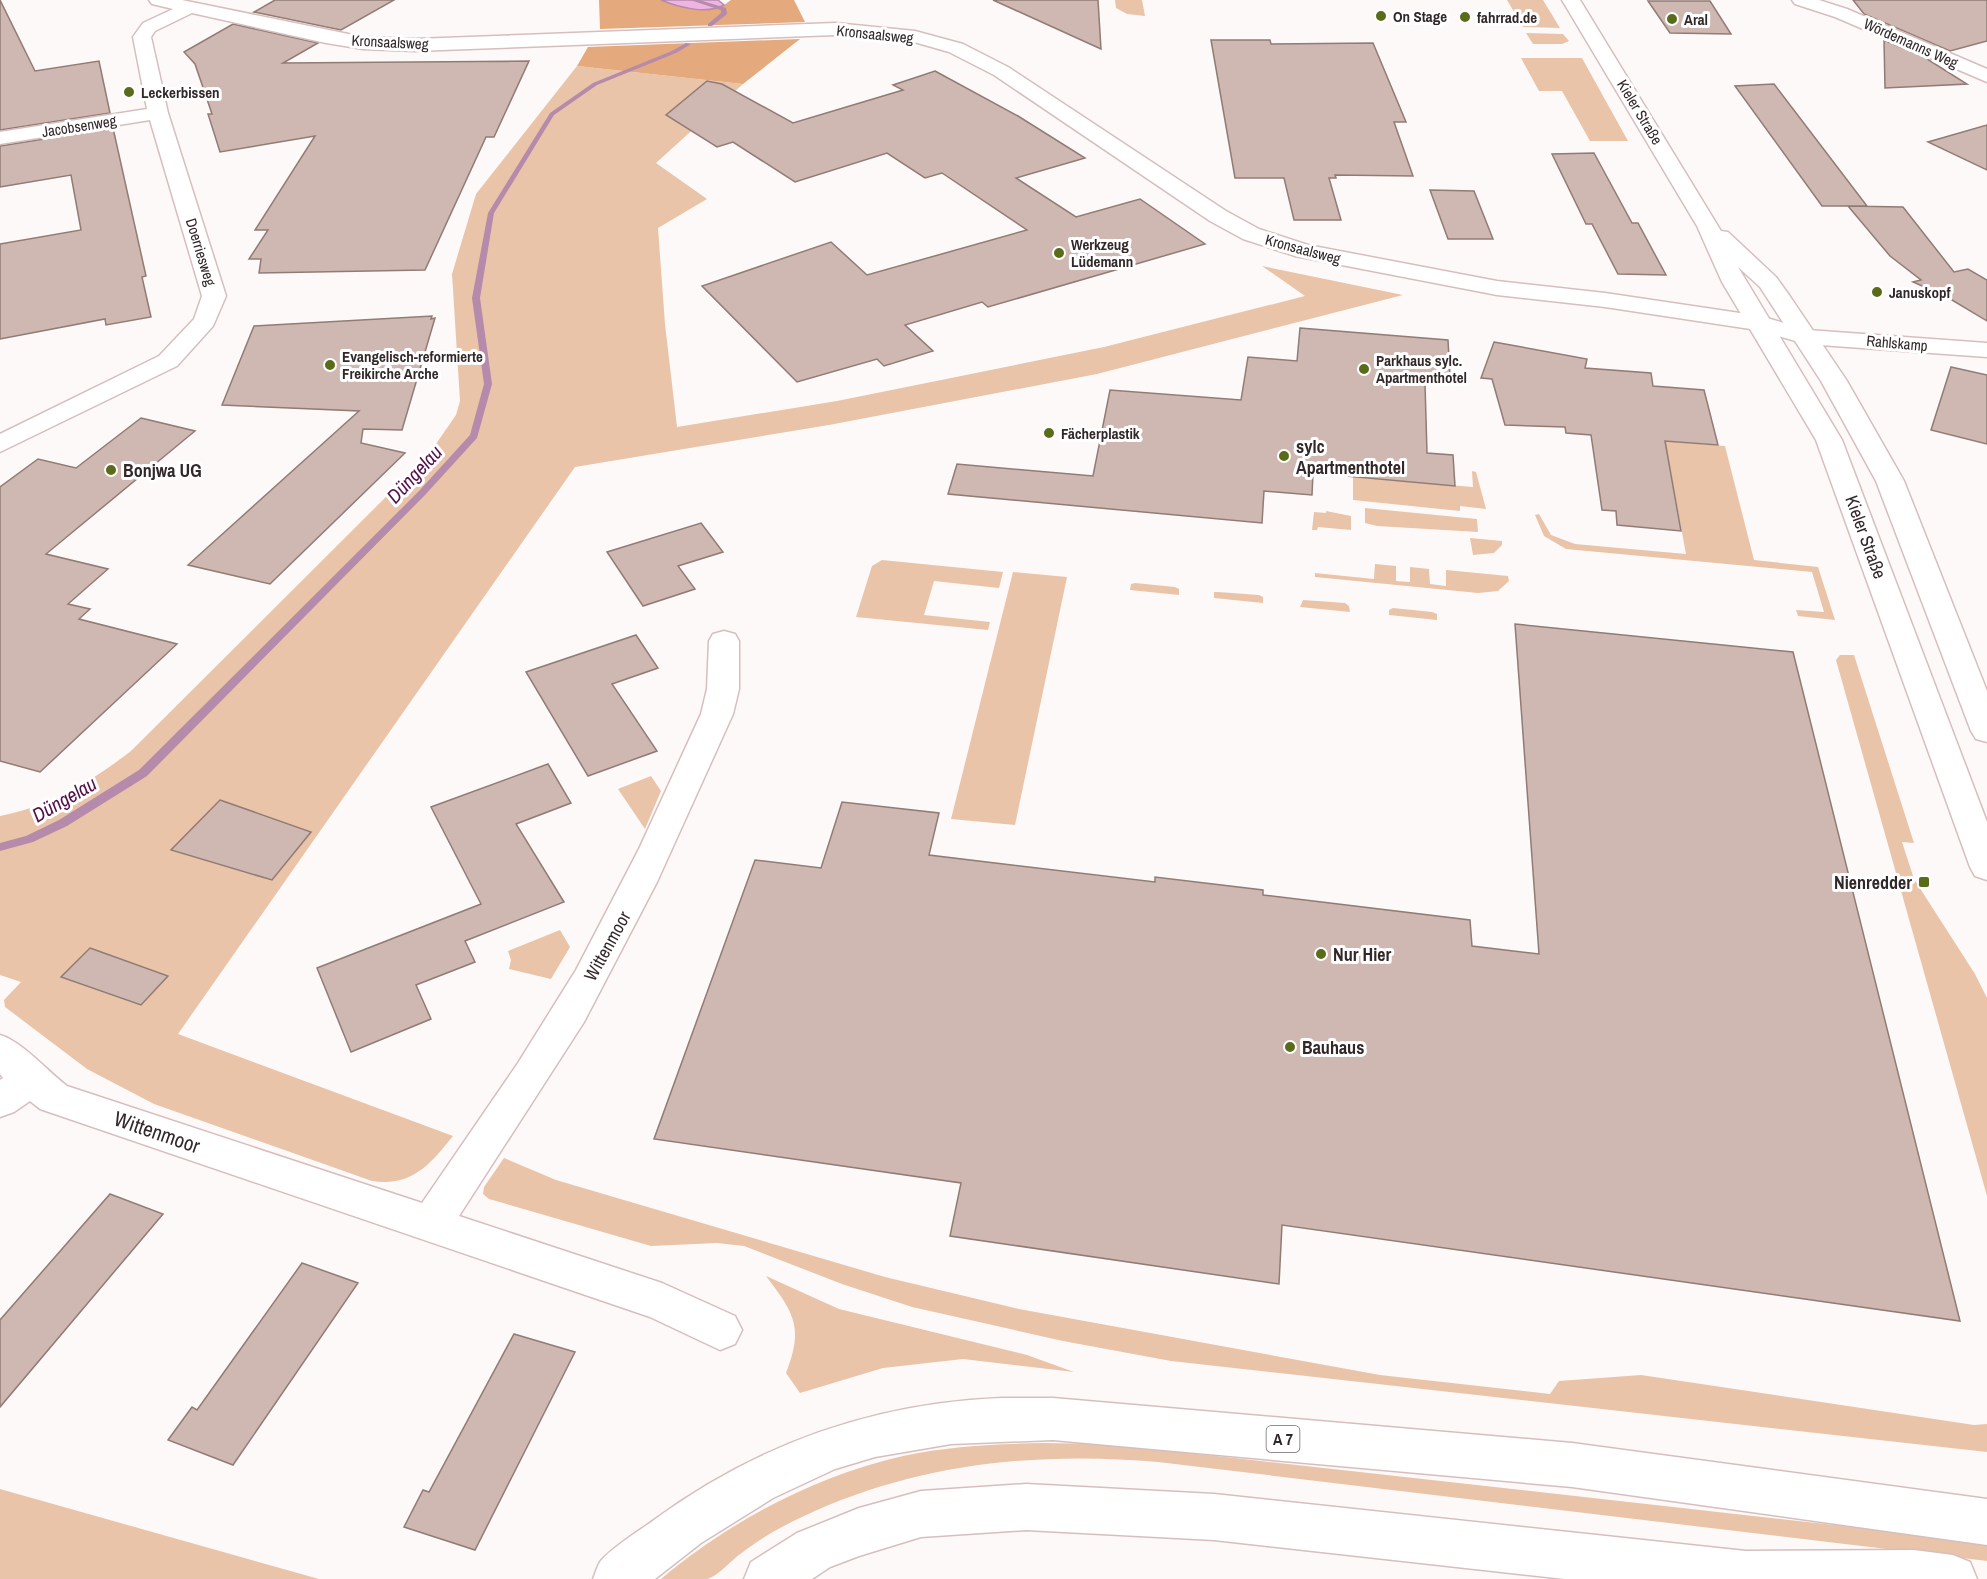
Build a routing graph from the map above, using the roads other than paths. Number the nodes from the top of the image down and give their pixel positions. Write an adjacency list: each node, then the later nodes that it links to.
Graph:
1 (158, 0): 4 (main road, Kronsaalsweg)
2 (1571, 0): 8 (main road, Kieler Straße)
3 (1803, 0): 5 (main road, Wördemanns Weg)
4 (188, 8): 6 (main road, Doerriesweg); 9 (main road, Kronsaalsweg)
5 (1987, 76)
6 (158, 113): 7 (main road, Jacobsenweg); 12 (main road, Doerriesweg)
7 (0, 138)
8 (1708, 226): 9 (main road, Kieler Straße); 10 (main road, Kieler Straße)
9 (1766, 333): 10 (main road, Kronsaalsweg); 15 (main road, Kieler Straße)
10 (1806, 337): 11 (main road, Rahlskamp); 14 (main road, Kieler Straße)
11 (1987, 350)
12 (0, 444)
13 (724, 641): 18 (main road, Wittenmoor)
14 (1987, 731)
15 (1987, 867)
16 (0, 1050): 17 (main road, Wittenmoor)
17 (15, 1090): 18 (main road, Wittenmoor)
18 (430, 1225): 19 (main road, Wittenmoor)
19 (720, 1330)
20 (1986, 1521): 22 (main road, A 7)
21 (1784, 1577): 23 (main road); 24 (main road)
22 (616, 1579)
23 (768, 1579)
24 (1953, 1579)

